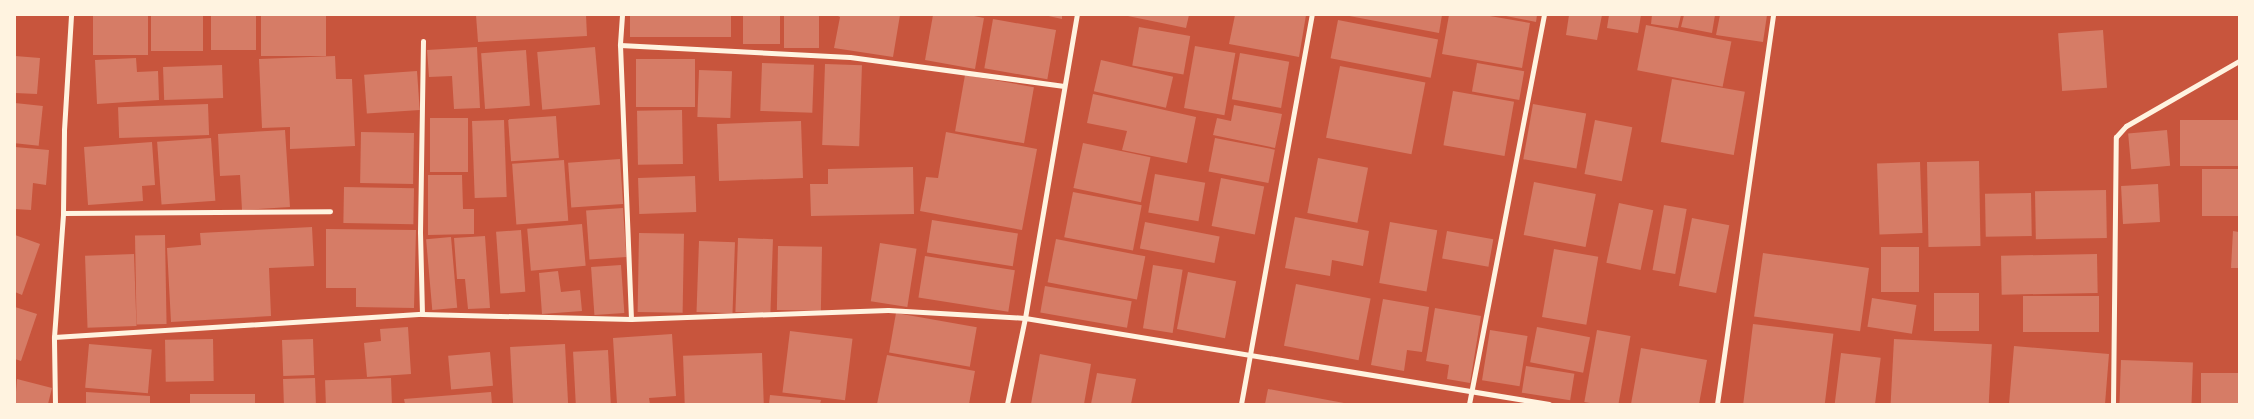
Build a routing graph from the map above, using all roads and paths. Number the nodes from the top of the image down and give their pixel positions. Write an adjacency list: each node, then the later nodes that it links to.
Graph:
1 (71, 15): 12 (street)
2 (622, 15): 8 (street)
3 (1077, 15): 10 (street)
4 (1312, 15): 17 (street)
5 (1544, 15): 18 (street)
6 (1773, 15): 24 (street)
7 (423, 42): 13 (street)
8 (620, 45): 10 (street); 15 (street)
9 (2239, 61): 25 (street)
10 (1064, 86): 14 (street)
11 (330, 211): 12 (street)
12 (63, 212): 16 (street)
13 (422, 314): 15 (street); 16 (street)
14 (1025, 318): 15 (street); 17 (street); 20 (street)
15 (631, 319)
16 (54, 337): 19 (street)
17 (1250, 354): 18 (street); 21 (street)
18 (1471, 390): 22 (street); 23 (street)
19 (55, 404)
20 (1007, 404)
21 (1241, 404)
22 (1468, 404)
23 (1549, 404)
24 (1717, 404)
25 (2113, 404)

